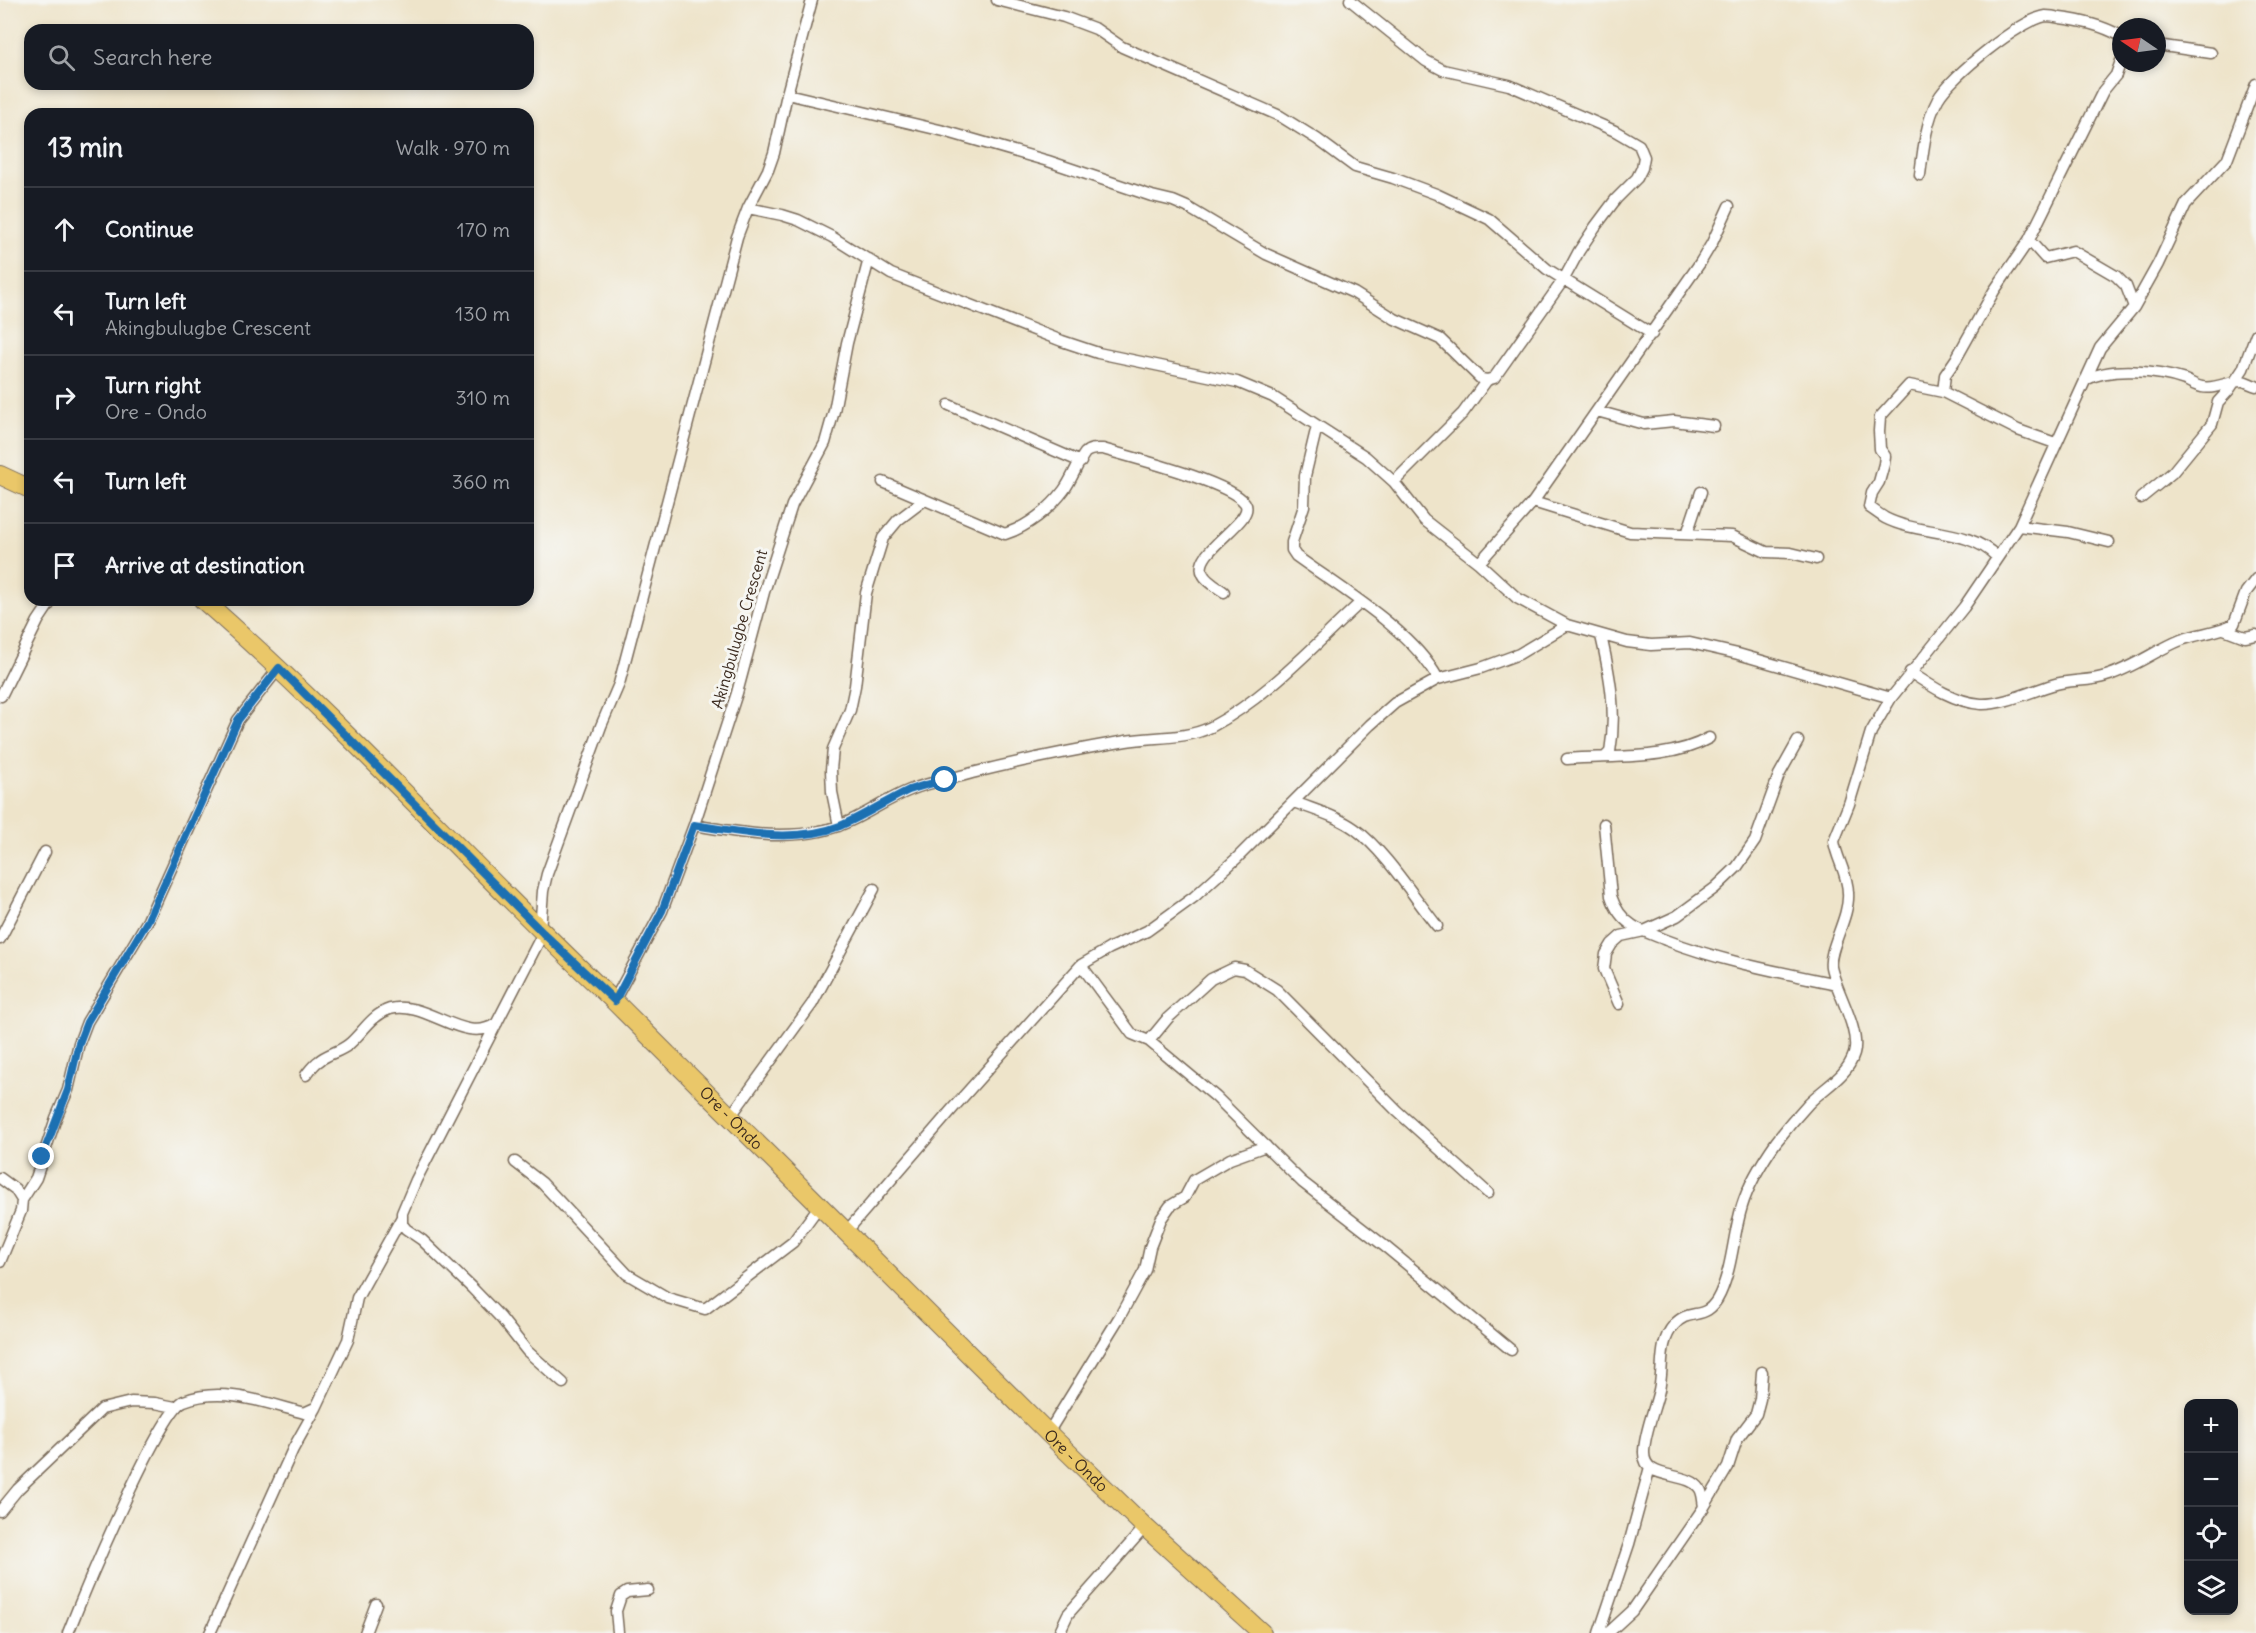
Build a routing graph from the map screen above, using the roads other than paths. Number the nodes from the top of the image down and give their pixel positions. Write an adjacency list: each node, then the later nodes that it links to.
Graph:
1 (812, 0): 9 (street)
2 (996, 0): 15 (street)
3 (1350, 0): 15 (street)
4 (2112, 31): 10 (street)
5 (2166, 46): 6 (street)
6 (2211, 53)
7 (2117, 72): 13 (street)
8 (2256, 84): 16 (street)
9 (787, 94): 12 (street); 19 (street)
10 (1920, 175)
11 (1729, 206): 17 (street)
12 (748, 208): 14 (street); 69 (street)
13 (2029, 240): 16 (street); 23 (street)
14 (868, 259): 26 (street); 64 (street, Akingbulugbe Crescent)
15 (1564, 279): 17 (street); 19 (street)
16 (2134, 307): 20 (street)
17 (1652, 334): 25 (street)
18 (2256, 334): 21 (street)
19 (1487, 380): 31 (street)
20 (2085, 380): 21 (street); 28 (street)
21 (2234, 383): 22 (street); 35 (street)
22 (2256, 386)
23 (1943, 392): 28 (street); 41 (street)
24 (949, 405): 29 (street)
25 (1597, 411): 27 (street); 37 (street)
26 (1317, 426): 31 (street); 46 (street)
27 (1714, 426)
28 (2055, 443): 38 (street)
29 (1081, 462): 36 (street); 45 (street)
30 (0, 475): 33 (main road)
31 (1394, 482): 43 (street)
32 (883, 483): 36 (street)
33 (24, 486)
34 (1701, 492): 39 (street)
35 (2141, 498)
36 (923, 501): 65 (street)
37 (1533, 502): 39 (street); 43 (street)
38 (2019, 526): 40 (street); 41 (street)
39 (1687, 534): 42 (street)
40 (2109, 542)
41 (1997, 557): 54 (street)
42 (1816, 559)
43 (1479, 563): 49 (street)
44 (2256, 579): 50 (street)
45 (1224, 592)
46 (1360, 603): 55 (street); 65 (street)
47 (48, 606): 56 (street)
48 (210, 606): 53 (main road, Ore - Ondo)
49 (1567, 625): 52 (street); 55 (street)
50 (2224, 629): 51 (street); 54 (street)
51 (2256, 635)
52 (1600, 636): 57 (street); 60 (street)
53 (279, 668): 69 (main road, Ore - Ondo); 84 (street)
54 (1910, 672): 57 (street)
55 (1438, 678): 62 (street)
56 (2, 696)
57 (1891, 699): 73 (street)
58 (1709, 738): 60 (street)
59 (1798, 741): 70 (street)
60 (1606, 756): 61 (street)
61 (1567, 759)
62 (1294, 802): 68 (street); 72 (street)
63 (1604, 824): 70 (street)
64 (694, 825): 65 (street); 74 (street, Akingbulugbe Crescent)
65 (840, 826)
66 (45, 852): 71 (street)
67 (873, 889): 79 (street)
68 (1437, 926)
69 (542, 931): 74 (main road, Ore - Ondo); 76 (street)
70 (1644, 931): 73 (street); 75 (street)
71 (0, 939)
72 (1081, 965): 77 (street); 87 (street)
73 (1836, 984): 95 (street)
74 (615, 1001): 79 (main road, Ore - Ondo)
75 (1619, 1004)
76 (497, 1023): 78 (street); 86 (street)
77 (1149, 1041): 80 (street); 83 (street)
78 (306, 1075)
79 (730, 1116): 85 (main road, Ore - Ondo)
80 (1266, 1146): 89 (street); 94 (street)
81 (515, 1162): 85 (street)
82 (0, 1178): 84 (street)
83 (1488, 1193)
84 (22, 1200): 88 (street)
85 (820, 1205): 87 (main road, Ore - Ondo)
86 (402, 1217): 91 (street); 93 (street)
87 (846, 1232): 94 (main road, Ore - Ondo)
88 (0, 1262)
89 (1511, 1350)
90 (1762, 1372): 96 (street)
91 (563, 1383)
92 (175, 1407): 93 (street); 97 (street); 101 (street)
93 (316, 1408): 102 (street)
94 (1048, 1433): 98 (main road, Ore - Ondo)
95 (1650, 1467): 96 (street); 107 (street)
96 (1704, 1507): 108 (street)
97 (0, 1511)
98 (1145, 1527): 105 (street); 106 (main road, Ore - Ondo)
99 (648, 1590): 104 (street)
100 (376, 1604): 103 (street)
101 (68, 1633)
102 (210, 1633)
103 (365, 1633)
104 (618, 1633)
105 (1059, 1633)
106 (1262, 1633)
107 (1599, 1633)
108 (1608, 1633)

